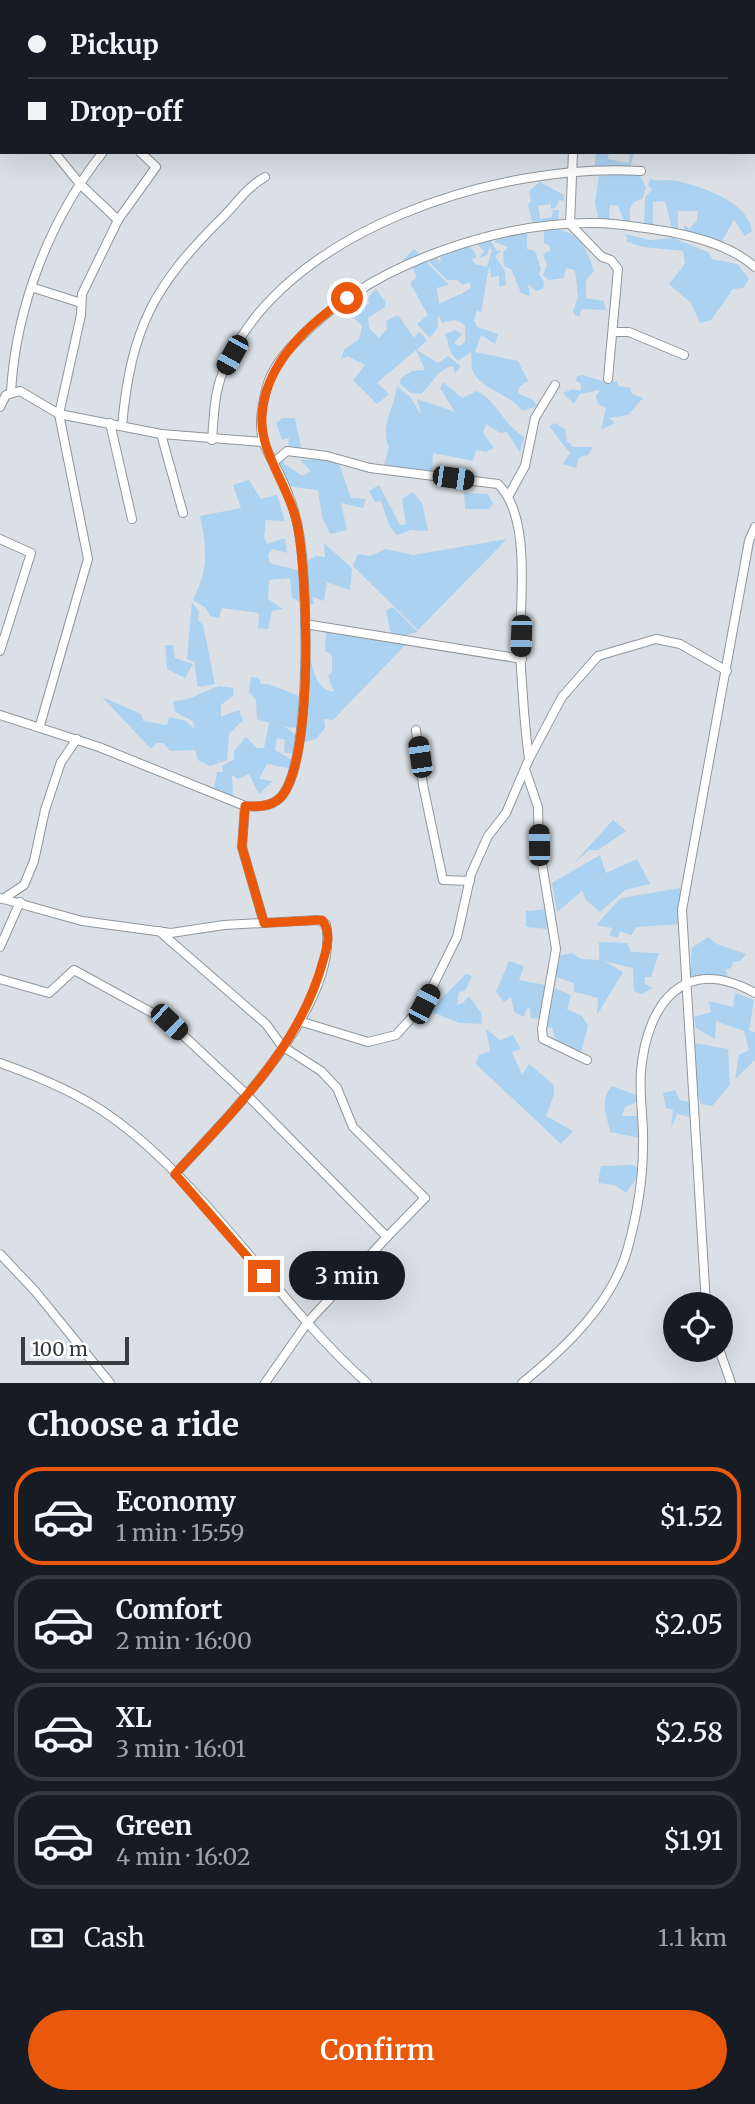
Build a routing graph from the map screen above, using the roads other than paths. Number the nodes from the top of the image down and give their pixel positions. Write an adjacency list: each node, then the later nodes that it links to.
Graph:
1 (56, 154): 8 (street)
2 (102, 154): 8 (street)
3 (142, 154): 9 (street)
4 (573, 154): 6 (street)
5 (641, 171): 6 (street)
6 (573, 172): 10 (street); 24 (street)
7 (265, 177): 22 (street)
8 (80, 184): 9 (street); 12 (street)
9 (118, 220): 13 (street)
10 (570, 224): 11 (street); 14 (street); 25 (street)
11 (755, 267)
12 (32, 287): 13 (street); 18 (street)
13 (81, 303): 20 (street)
14 (614, 332): 15 (street); 16 (street)
15 (684, 355)
16 (608, 379)
17 (555, 385): 27 (street)
18 (11, 392): 19 (street); 20 (street)
19 (0, 407)
20 (59, 414): 21 (street); 37 (street)
21 (110, 423): 22 (street); 29 (street)
22 (122, 426): 23 (street)
23 (161, 434): 24 (street); 28 (street)
24 (212, 440): 25 (street)
25 (263, 442): 26 (street)
26 (274, 462): 27 (street); 32 (street)
27 (509, 495): 34 (street)
28 (183, 513)
29 (132, 519)
30 (755, 527): 35 (street)
31 (0, 539): 33 (street)
32 (305, 624): 34 (street); 42 (street)
33 (0, 651)
34 (522, 660): 40 (street)
35 (727, 671): 40 (street); 50 (street)
36 (0, 715): 37 (street)
37 (40, 725): 39 (street)
38 (416, 730): 43 (street)
39 (77, 739): 42 (street); 44 (street)
40 (529, 759): 41 (street)
41 (525, 769): 43 (street); 54 (street)
42 (245, 806): 46 (street)
43 (470, 881): 52 (street)
44 (2, 898): 45 (street)
45 (20, 902): 47 (street); 48 (street)
46 (264, 923): 47 (street); 52 (street)
47 (159, 931): 53 (street)
48 (0, 947)
49 (0, 979): 56 (street)
50 (685, 983): 51 (street); 60 (street); 66 (street)
51 (755, 993)
52 (299, 1021): 53 (street)
53 (282, 1046): 56 (street); 58 (street)
54 (587, 1060)
55 (0, 1063): 57 (street)
56 (247, 1096): 57 (street); 58 (street)
57 (175, 1174): 61 (street)
58 (387, 1237): 61 (street)
59 (0, 1254): 63 (street)
60 (705, 1292)
61 (307, 1323): 64 (street); 65 (street)
62 (724, 1362): 67 (street)
63 (110, 1383)
64 (265, 1383)
65 (367, 1383)
66 (522, 1383)
67 (731, 1383)

